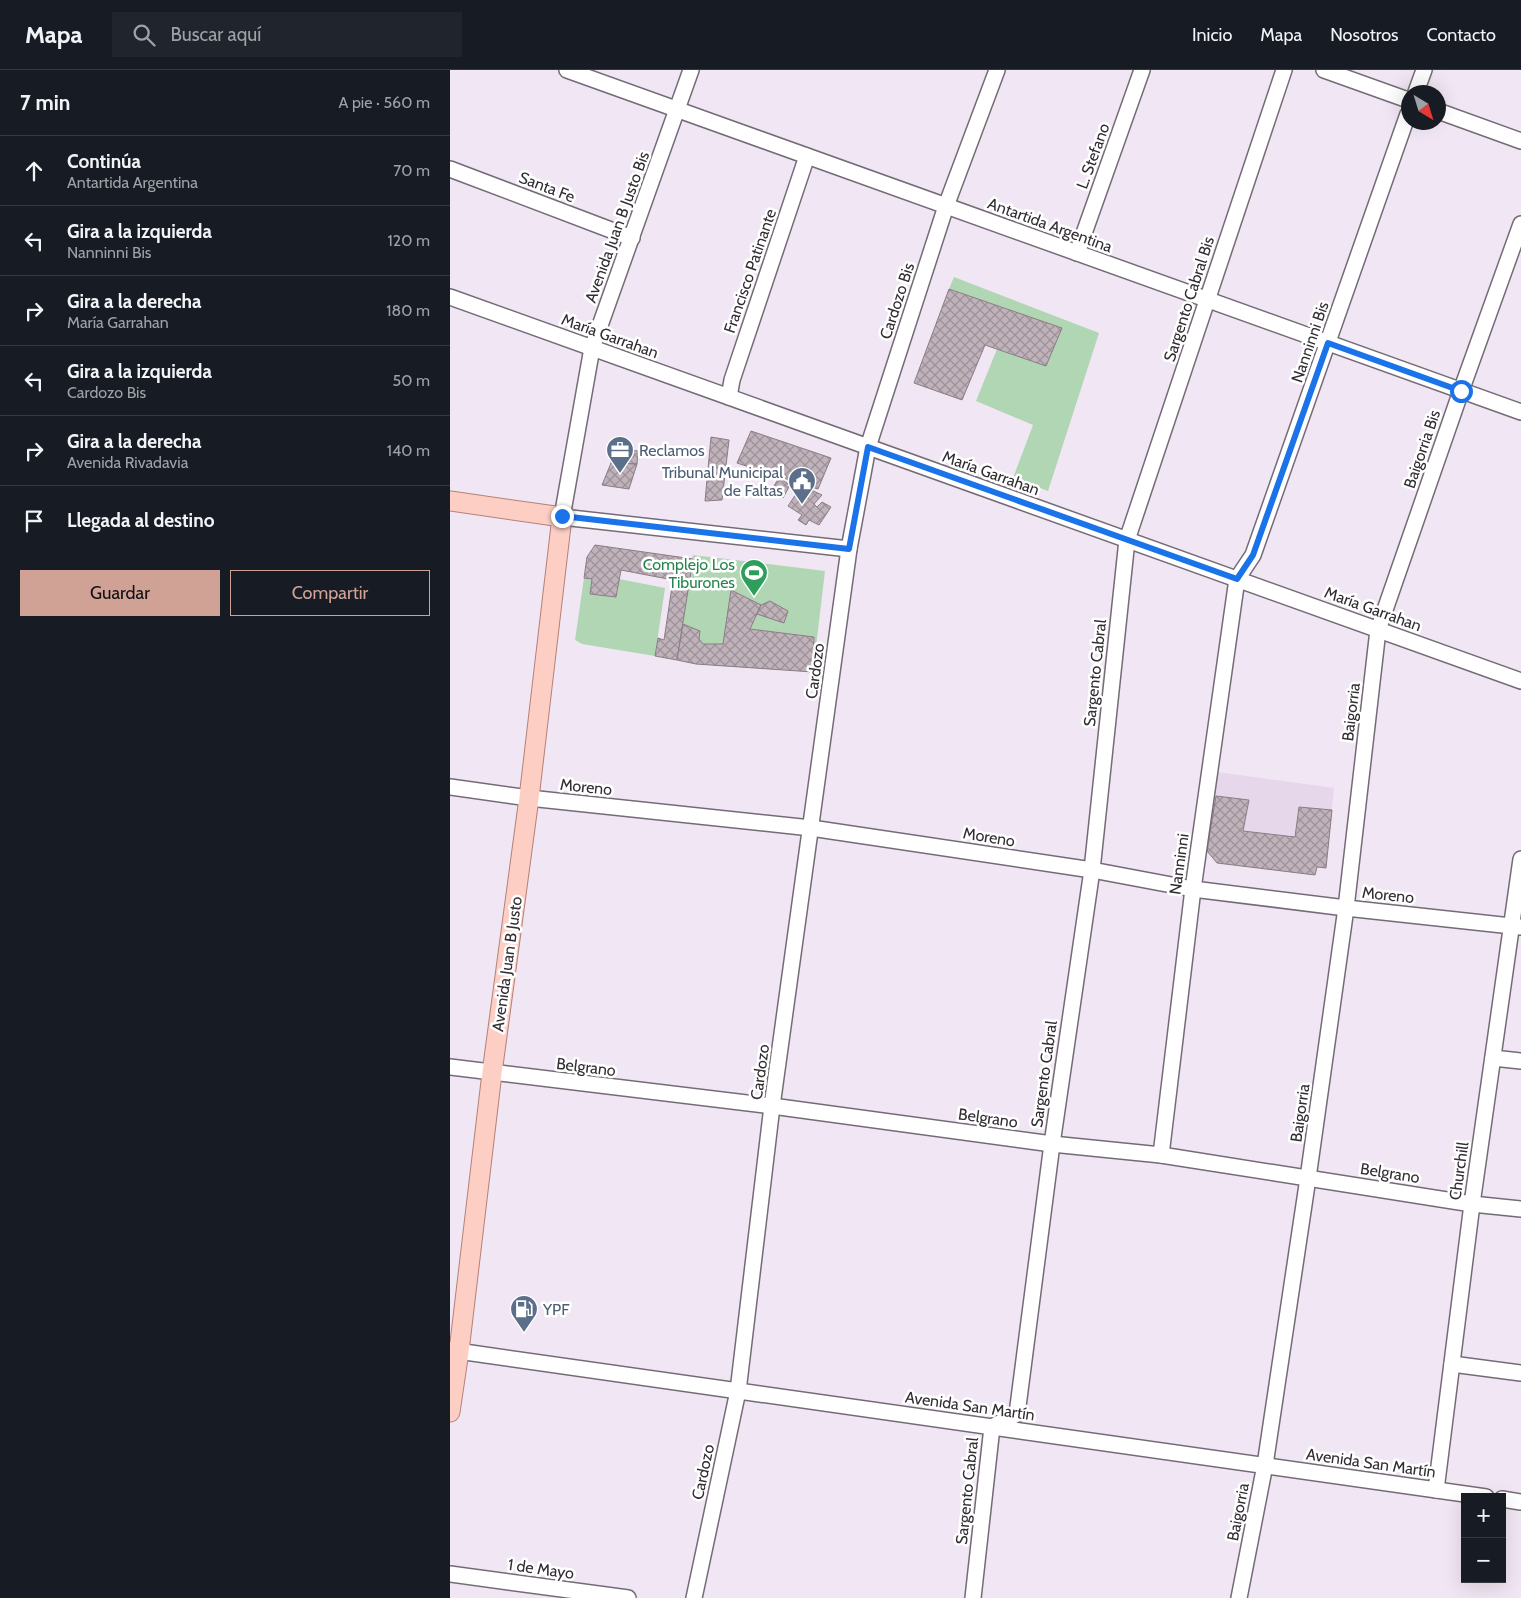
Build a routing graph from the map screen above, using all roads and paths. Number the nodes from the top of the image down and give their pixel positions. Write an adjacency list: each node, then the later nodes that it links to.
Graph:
1 (567, 70): 10 (street, Antartida Argentina)
2 (691, 70): 10 (street, Avenida Juan B Justo Bis)
3 (997, 70): 16 (street, Cardozo Bis)
4 (1142, 70): 19 (street, L. Stefano)
5 (1284, 70): 21 (street, Sargento Cabral Bis)
6 (1324, 70): 9 (street)
7 (1424, 70): 8 (street)
8 (1419, 85)
9 (1401, 98)
10 (678, 110): 14 (street, Antartida Argentina); 18 (street, Avenida Juan B Justo Bis)
11 (1446, 114): 13 (street)
12 (1402, 130): 22 (street, Nanninni Bis)
13 (1521, 141)
14 (807, 156): 16 (street, Antartida Argentina); 25 (street, Francisco Patinante)
15 (450, 168): 18 (street, Santa Fe)
16 (946, 206): 19 (street, Antartida Argentina); 27 (street, Cardozo Bis)
17 (1521, 224): 24 (street, Baigorria Bis)
18 (632, 238): 23 (street, Avenida Juan B Justo Bis)
19 (1077, 253): 21 (street, Antartida Argentina)
20 (450, 297): 23 (street, María Garrahan)
21 (1207, 300): 22 (street, Antartida Argentina); 30 (street, Sargento Cabral Bis)
22 (1328, 343): 24 (street, Antartida Argentina); 32 (street, Nanninni Bis)
23 (592, 348): 25 (street, María Garrahan); 29 (street, Avenida Juan B Justo Bis)
24 (1461, 391): 26 (street, Antartida Argentina); 33 (street, Baigorria Bis)
25 (729, 397): 27 (street, María Garrahan)
26 (1521, 412)
27 (868, 447): 30 (street, María Garrahan); 31 (street, Cardozo Bis)
28 (450, 501): 29 (main road)
29 (562, 516): 31 (street); 36 (main road, Avenida Juan B Justo)
30 (1128, 540): 32 (street, María Garrahan); 39 (street, Sargento Cabral)
31 (849, 549): 37 (street, Cardozo)
32 (1237, 579): 33 (street, María Garrahan); 40 (street, Nanninni)
33 (1378, 630): 34 (street, María Garrahan); 41 (street, Baigorria)
34 (1521, 681)
35 (450, 787): 36 (street, Moreno)
36 (529, 798): 37 (street, Moreno); 46 (main road, Avenida Juan B Justo)
37 (811, 828): 39 (street, Moreno); 47 (street, Cardozo)
38 (1521, 859): 42 (street, Churchill)
39 (1092, 870): 40 (street, Moreno); 48 (street, Sargento Cabral)
40 (1193, 889): 41 (street, Moreno); 49 (street, Nanninni)
41 (1346, 908): 42 (street, Moreno); 50 (street, Baigorria)
42 (1516, 926): 43 (street, Churchill)
43 (1493, 1058): 44 (street); 51 (street, Churchill)
44 (1521, 1061)
45 (450, 1067): 46 (street, Belgrano)
46 (492, 1073): 47 (street, Belgrano); 53 (main road, Avenida Juan B Justo)
47 (772, 1106): 48 (street, Belgrano); 56 (street, Cardozo)
48 (1052, 1144): 49 (street, Belgrano); 58 (street, Sargento Cabral)
49 (1161, 1155): 50 (street, Belgrano)
50 (1308, 1178): 51 (street, Belgrano); 59 (street, Baigorria)
51 (1472, 1204): 52 (street, Belgrano); 54 (street, Churchill)
52 (1521, 1209)
53 (455, 1350): 56 (street, Avenida San Martín); 57 (main road, Avenida Juan B Justo)
54 (1452, 1364): 55 (street); 60 (street, Churchill)
55 (1521, 1373)
56 (738, 1390): 58 (street, Avenida San Martín); 66 (street, Cardozo)
57 (450, 1412)
58 (992, 1427): 59 (street, Avenida San Martín); 67 (street, Sargento Cabral)
59 (1265, 1465): 60 (street, Avenida San Martín); 68 (street, Baigorria)
60 (1436, 1490): 61 (street, Avenida San Martín)
61 (1461, 1494)
62 (1506, 1500): 63 (street)
63 (1521, 1502)
64 (450, 1574): 65 (street, 1 de Mayo)
65 (628, 1598)
66 (694, 1598)
67 (973, 1598)
68 (1239, 1598)

